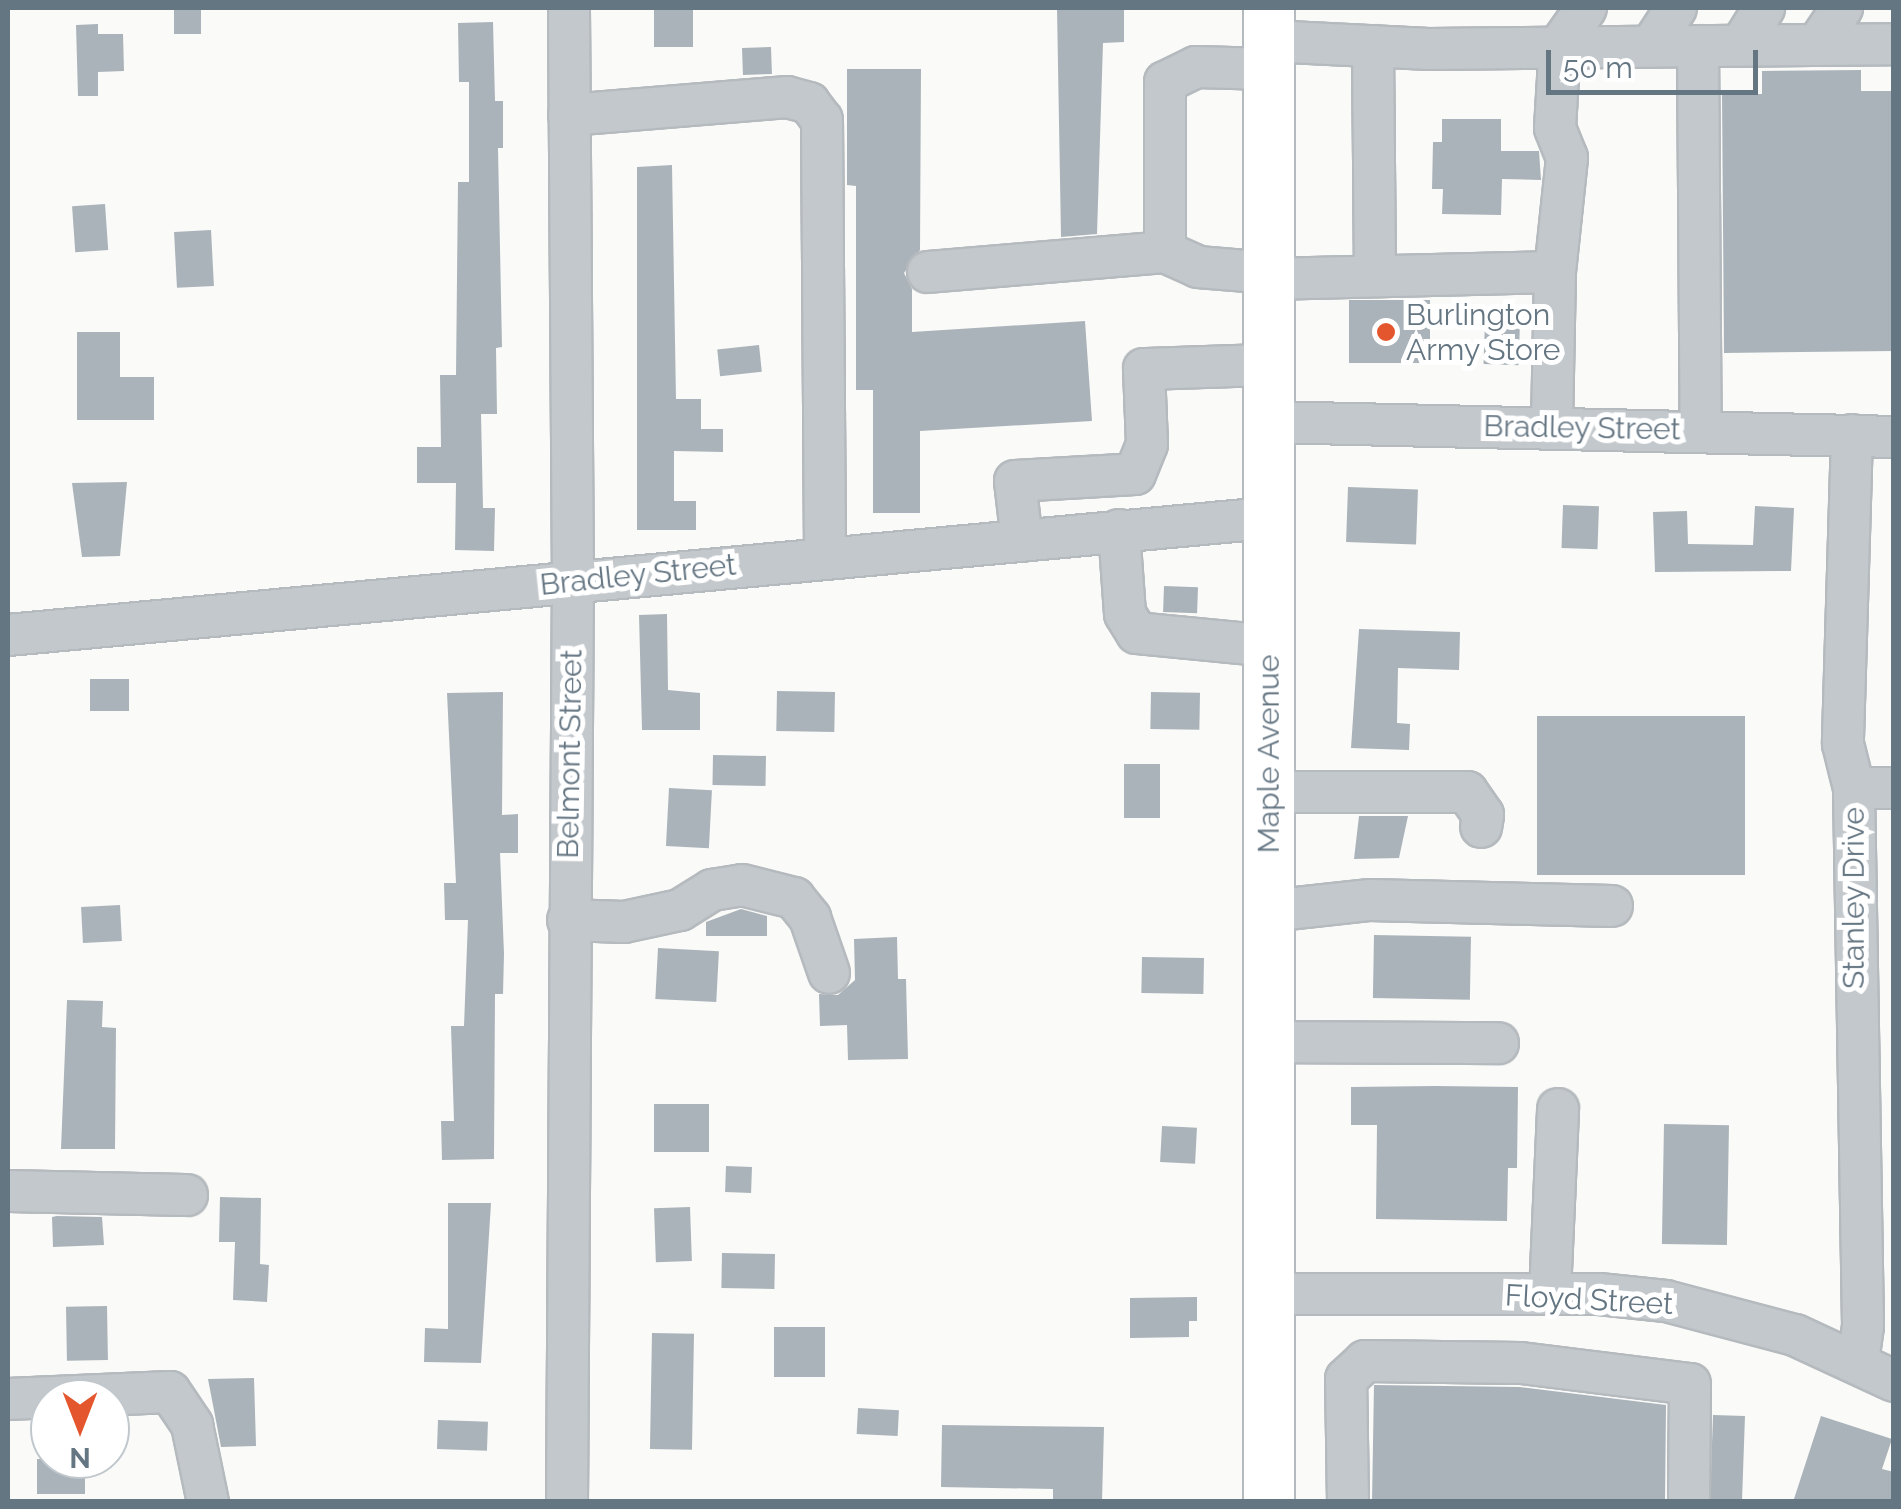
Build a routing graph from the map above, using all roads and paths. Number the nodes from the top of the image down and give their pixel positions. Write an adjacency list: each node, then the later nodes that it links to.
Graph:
1 (569, 8): 14 (street, Belmont Street)
2 (1586, 8): 8 (street)
3 (1676, 8): 9 (street)
4 (1764, 8): 10 (street)
5 (1842, 8): 11 (street)
6 (1270, 39): 12 (street); 15 (street); 18 (main road, Maple Avenue)
7 (1894, 44): 11 (street)
8 (1560, 45): 9 (street); 12 (street); 17 (street)
9 (1652, 45): 13 (street)
10 (1740, 45): 11 (street); 13 (street)
11 (1817, 45)
12 (1372, 46): 19 (street)
13 (1698, 46): 23 (street)
14 (569, 115): 29 (street); 30 (street, Belmont Street)
15 (1165, 252): 16 (street); 18 (street)
16 (928, 272)
17 (1555, 272): 19 (street); 22 (street)
18 (1270, 276): 19 (street); 20 (main road, Maple Avenue)
19 (1375, 276)
20 (1266, 365): 21 (main road, Maple Avenue); 28 (street)
21 (1270, 422): 22 (street, Bradley Street); 26 (main road, Maple Avenue)
22 (1552, 427): 23 (street, Bradley Street)
23 (1701, 431): 24 (street, Bradley Street)
24 (1852, 435): 25 (street, Bradley Street); 33 (street, Stanley Drive)
25 (1894, 437)
26 (1268, 518): 27 (street, Bradley Street); 32 (main road, Maple Avenue)
27 (1119, 530): 28 (street, Bradley Street); 32 (street)
28 (1022, 541): 29 (street, Bradley Street)
29 (825, 556): 30 (street, Bradley Street)
30 (574, 584): 31 (street, Bradley Street); 39 (street, Belmont Street)
31 (8, 636)
32 (1269, 646): 35 (main road, Maple Avenue)
33 (1854, 788): 34 (street); 48 (street, Stanley Drive)
34 (1894, 788)
35 (1269, 792): 36 (street); 38 (main road, Maple Avenue)
36 (1481, 827)
37 (1612, 906): 38 (street)
38 (1269, 911): 41 (main road, Maple Avenue)
39 (568, 920): 40 (street); 52 (street, Belmont Street)
40 (830, 973)
41 (1269, 1042): 42 (street); 46 (main road, Maple Avenue)
42 (1498, 1043)
43 (1558, 1109): 47 (street)
44 (8, 1191): 45 (street)
45 (187, 1194)
46 (1270, 1294): 47 (street, Floyd Street); 53 (main road, Maple Avenue)
47 (1550, 1294): 48 (street, Floyd Street)
48 (1858, 1362): 49 (street, Floyd Street)
49 (1894, 1381)
50 (8, 1399): 51 (street)
51 (208, 1502)
52 (567, 1502)
53 (1269, 1502)
54 (1348, 1502): 55 (street)
55 (1689, 1502)

